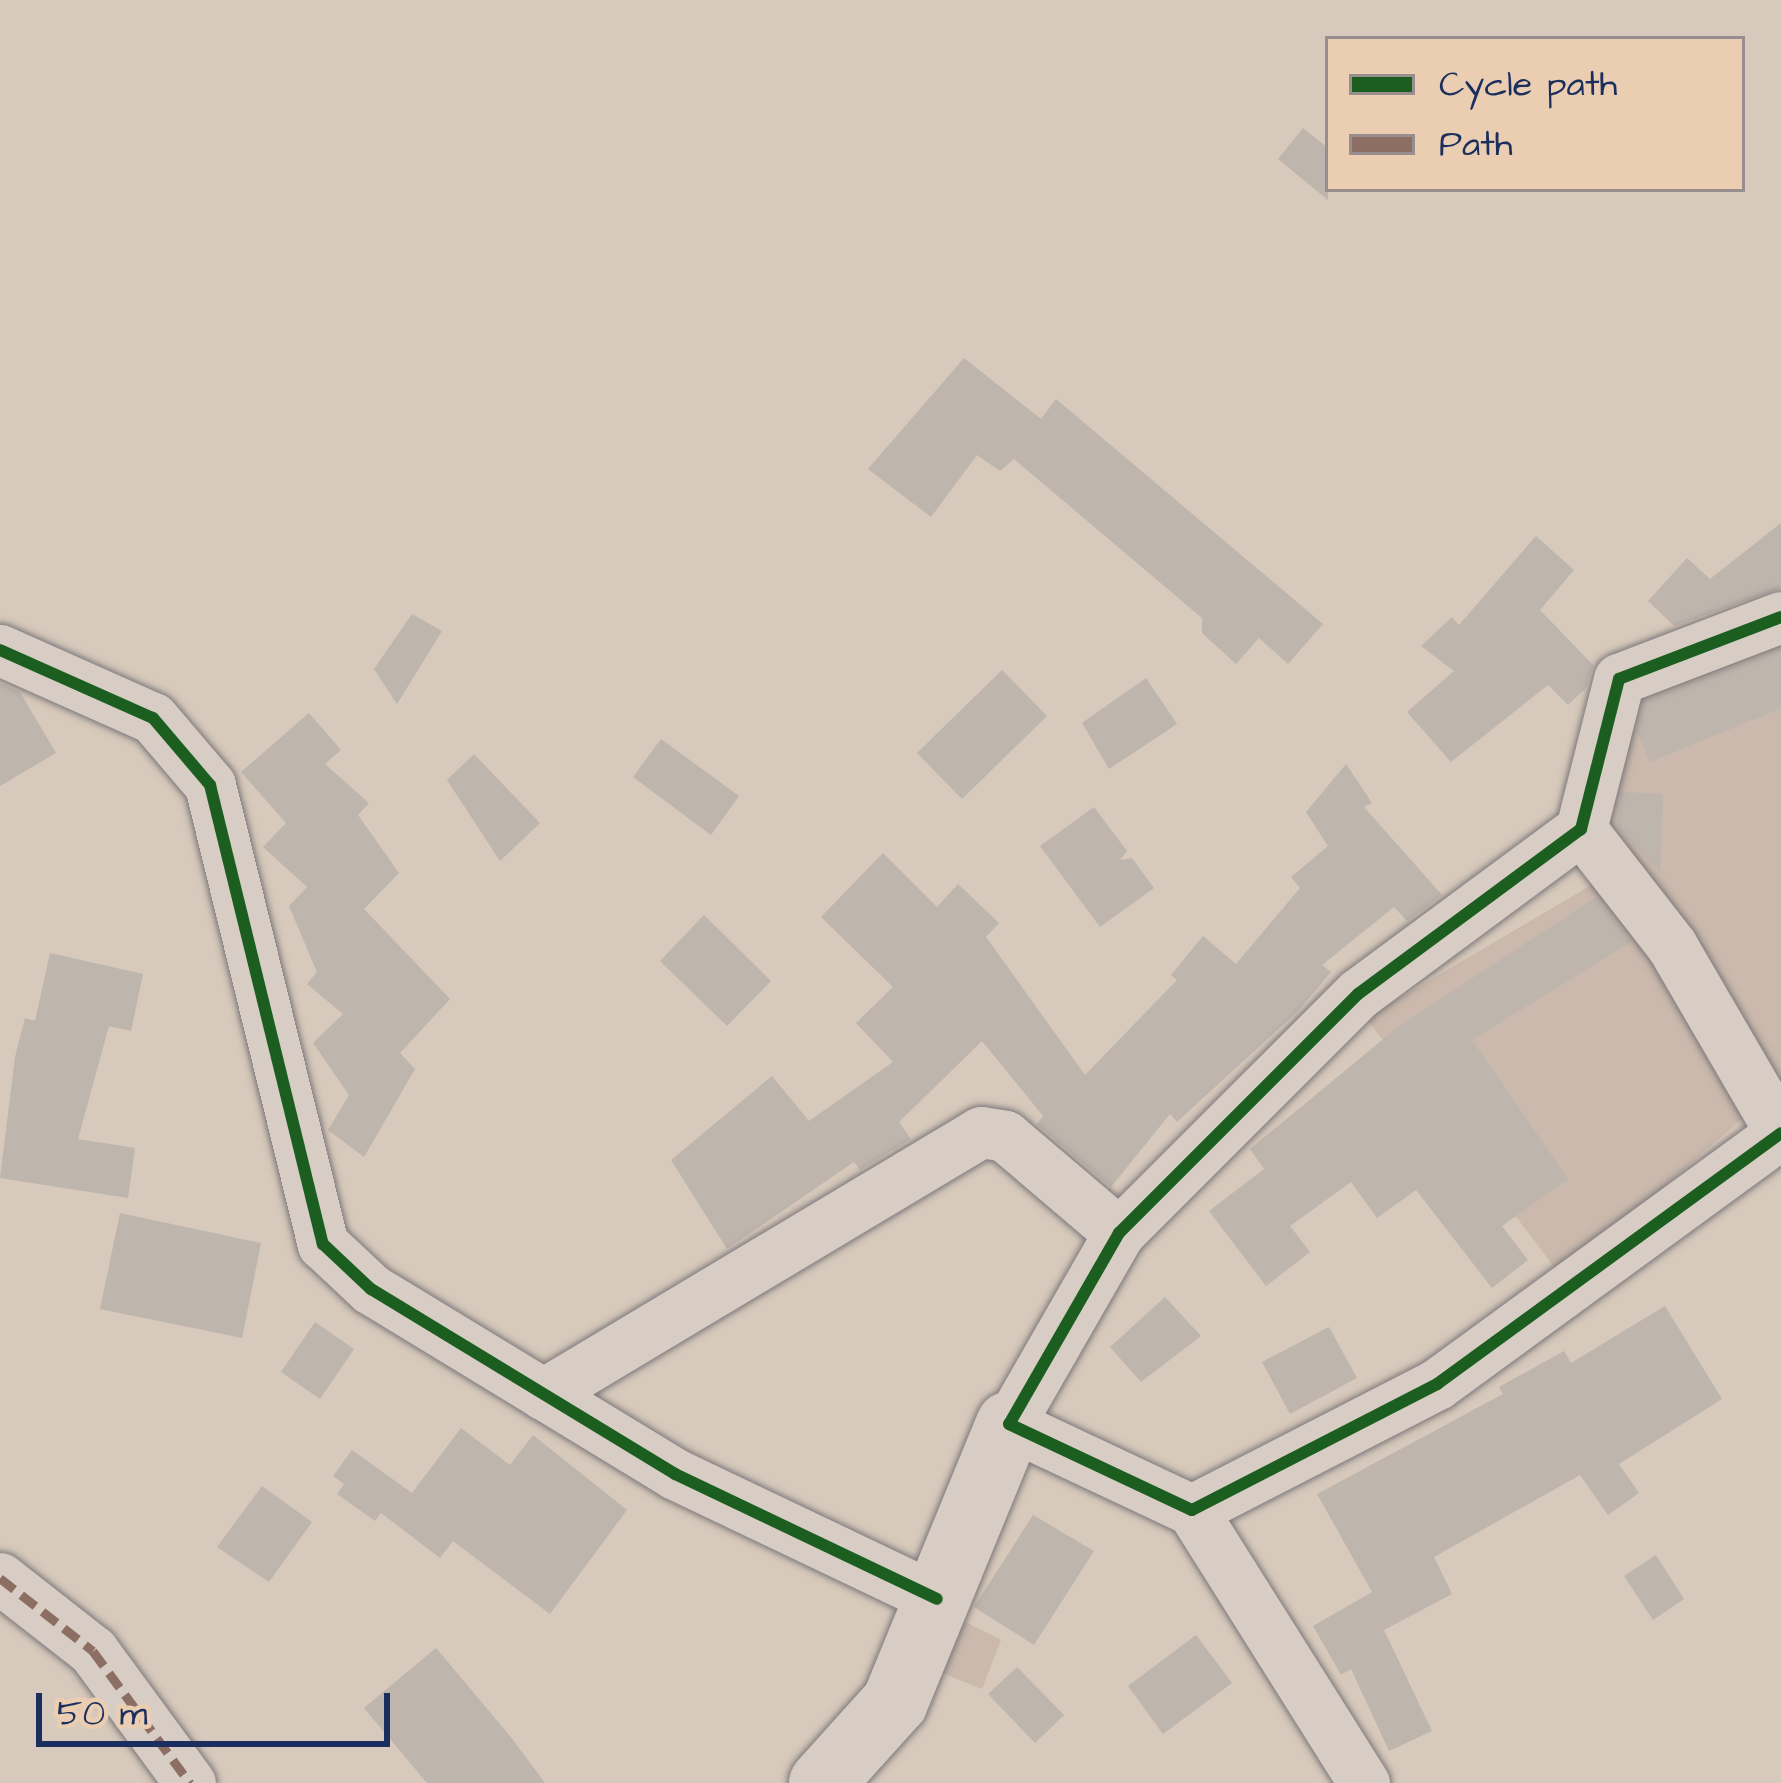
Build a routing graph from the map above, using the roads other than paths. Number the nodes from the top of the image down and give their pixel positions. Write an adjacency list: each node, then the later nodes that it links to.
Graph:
1 (1781, 617): 3 (street)
2 (0, 650): 6 (street)
3 (1581, 829): 4 (street); 5 (street)
4 (1781, 1133): 8 (street)
5 (1119, 1233): 6 (street); 7 (street)
6 (543, 1394): 10 (street)
7 (1009, 1424): 8 (street); 10 (main road)
8 (1192, 1510): 13 (street)
9 (0, 1578): 11 (street)
10 (937, 1599): 12 (main road)
11 (190, 1783)
12 (822, 1783)
13 (1364, 1783)

